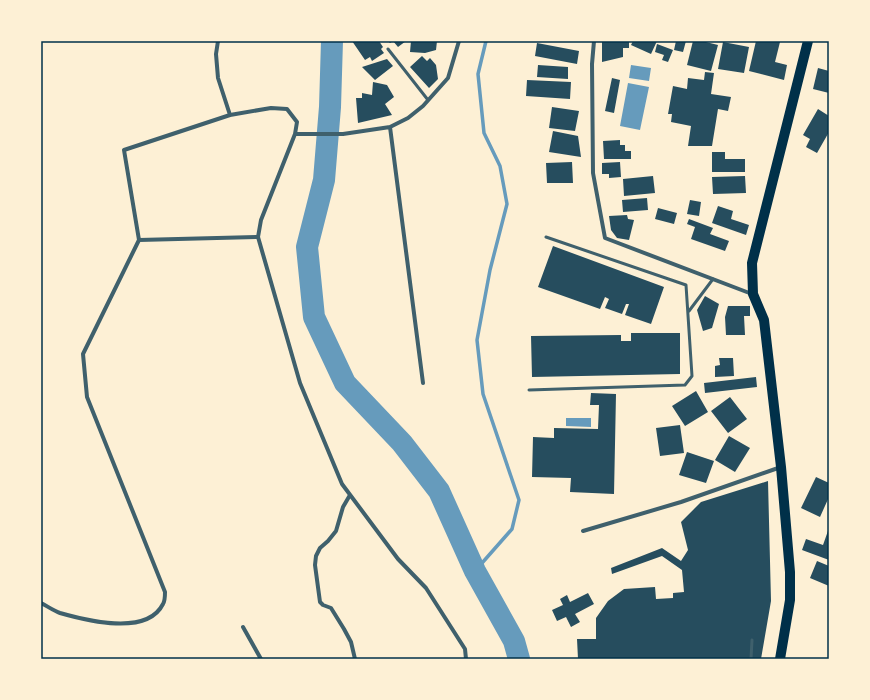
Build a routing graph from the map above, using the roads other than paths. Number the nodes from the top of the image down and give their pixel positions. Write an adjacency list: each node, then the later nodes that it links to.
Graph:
1 (218, 41): 7 (street)
2 (459, 41): 6 (street)
3 (594, 41): 13 (street)
4 (808, 41): 14 (main road)
5 (388, 50): 6 (lane)
6 (428, 100): 8 (street)
7 (230, 116): 9 (street); 12 (street)
8 (390, 127): 9 (street); 16 (street)
9 (294, 134): 10 (street)
10 (258, 237): 12 (street); 19 (street)
11 (546, 237): 15 (lane)
12 (139, 240): 21 (street)
13 (713, 278): 14 (street); 15 (lane)
14 (753, 294): 18 (main road)
15 (688, 311): 17 (lane)
16 (423, 383)
17 (529, 390)
18 (781, 467): 20 (street); 28 (main road)
19 (350, 495): 25 (street); 26 (street)
20 (583, 531)
21 (41, 603)
22 (244, 627): 24 (street)
23 (752, 640): 27 (lane)
24 (261, 659)
25 (355, 659)
26 (466, 659)
27 (751, 659)
28 (780, 659)

